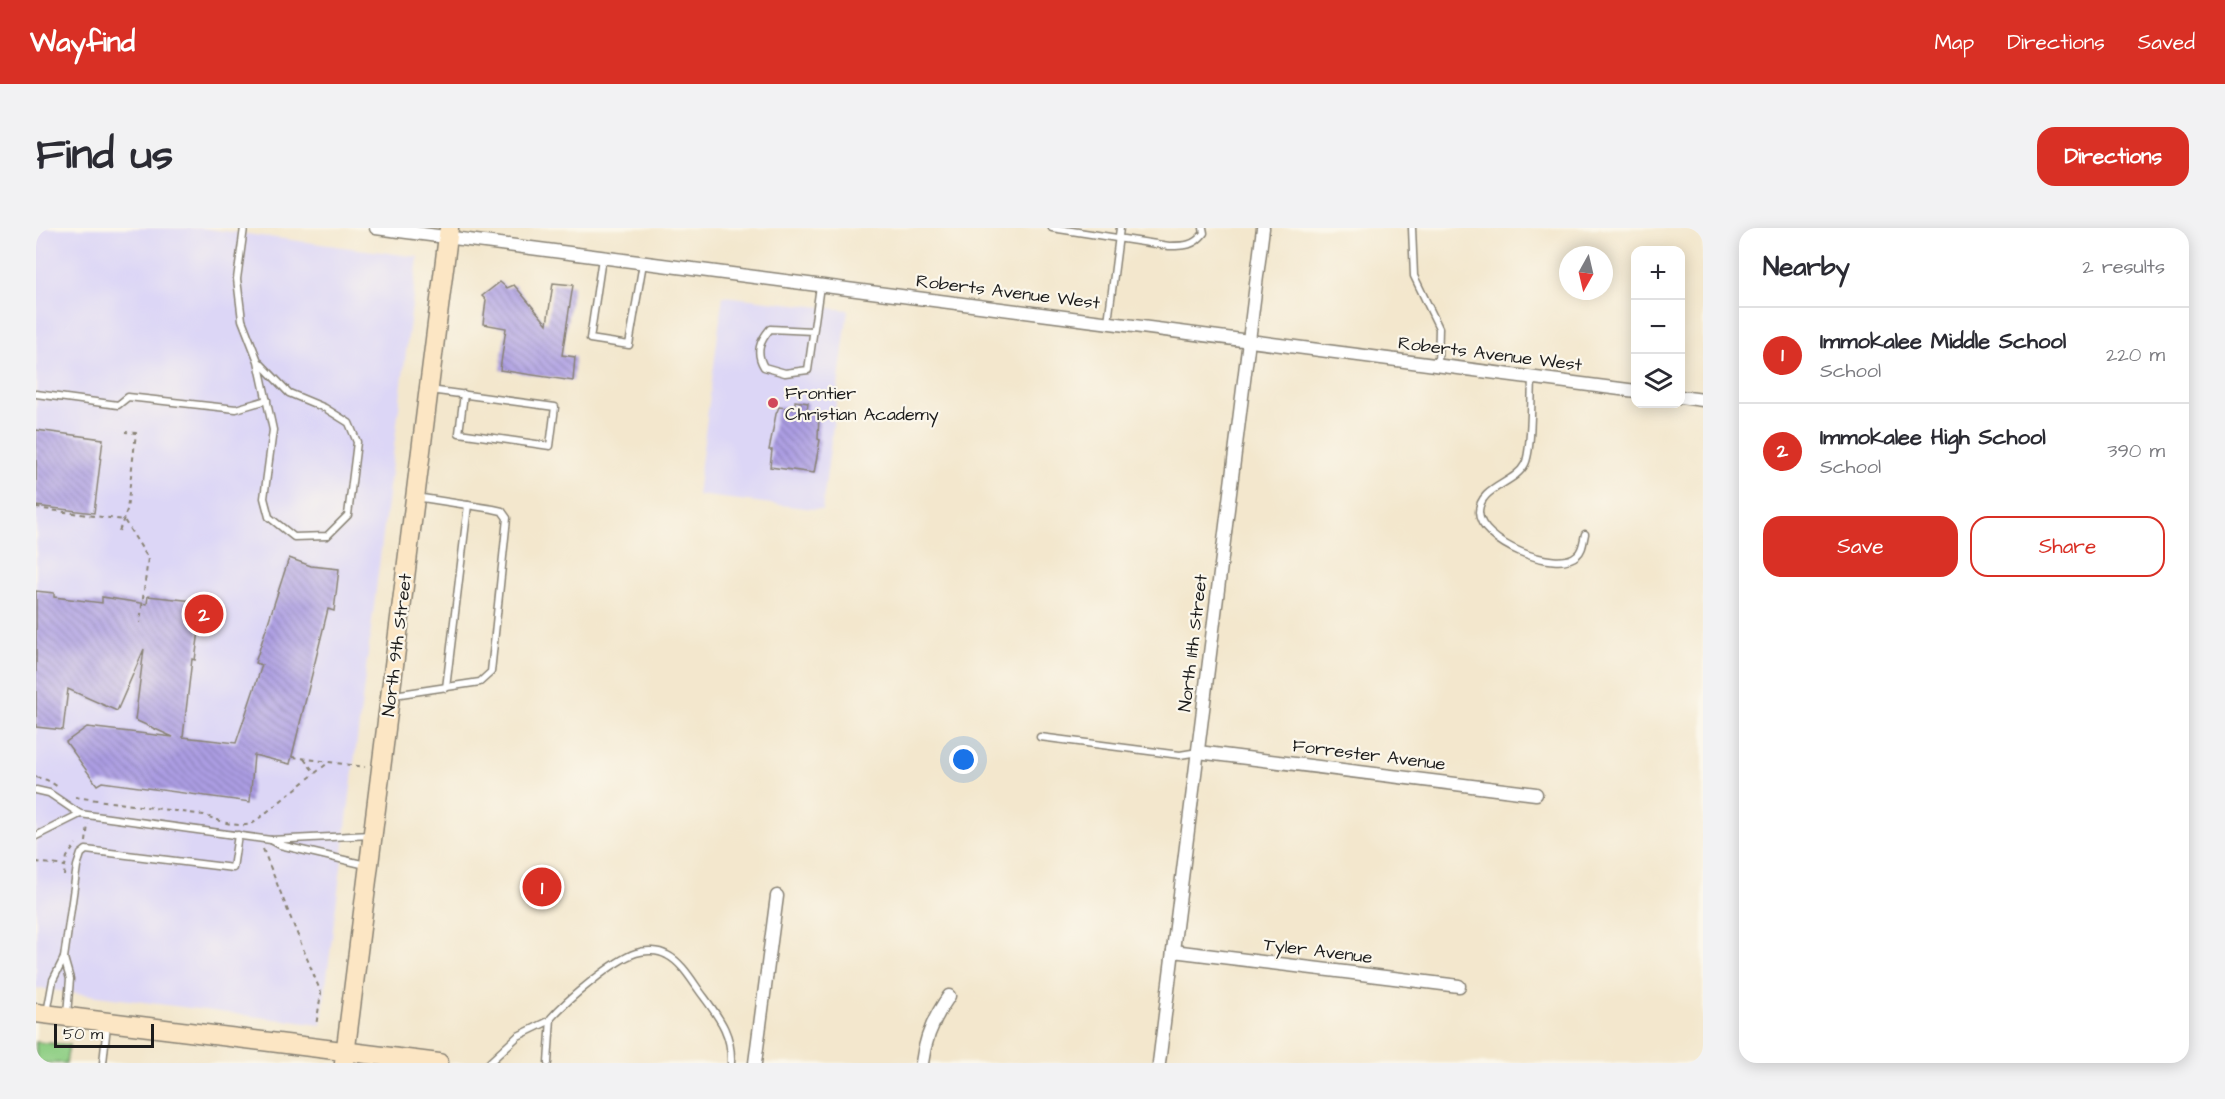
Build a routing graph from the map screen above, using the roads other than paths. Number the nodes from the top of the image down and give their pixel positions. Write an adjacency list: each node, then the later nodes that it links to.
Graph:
1 (244, 228): 16 (lane)
2 (376, 228): 8 (street, Roberts Avenue West)
3 (1052, 228): 9 (lane)
4 (1120, 228): 9 (lane)
5 (1203, 228): 9 (lane)
6 (1263, 228): 15 (street, North 11th Street)
7 (1412, 228): 17 (lane)
8 (449, 233): 10 (street, Roberts Avenue West); 19 (street, North 9th Street)
9 (1119, 239): 13 (lane)
10 (602, 258): 11 (street, Roberts Avenue West); 11 (lane)
11 (643, 263): 12 (street, Roberts Avenue West)
12 (820, 286): 13 (street, Roberts Avenue West); 14 (lane)
13 (1108, 323): 15 (street, Roberts Avenue West)
14 (813, 331): 14 (lane)
15 (1249, 341): 17 (street, Roberts Avenue West); 32 (street, North 11th Street)
16 (258, 361): 24 (lane); 24 (lane)
17 (1438, 365): 18 (street, Roberts Avenue West)
18 (1532, 377): 20 (street, Roberts Avenue West); 28 (lane)
19 (430, 390): 22 (lane); 26 (street, North 9th Street)
20 (1631, 390)
21 (36, 394): 24 (lane)
22 (464, 394): 22 (lane)
23 (1685, 398): 25 (street)
24 (267, 400)
25 (1703, 400)
26 (416, 497): 27 (lane); 30 (street, North 9th Street)
27 (468, 505): 29 (lane); 29 (lane)
28 (1585, 534)
29 (446, 688): 30 (lane)
30 (390, 696): 37 (street, North 9th Street)
31 (1040, 737): 32 (lane)
32 (1197, 752): 34 (street, Forrester Avenue); 42 (street, North 11th Street)
33 (36, 790): 35 (lane)
34 (1536, 794)
35 (80, 814): 36 (lane); 38 (lane)
36 (238, 835): 39 (lane); 43 (lane)
37 (372, 835): 39 (lane); 40 (street, North 9th Street)
38 (36, 836)
39 (271, 840): 40 (lane)
40 (368, 865): 50 (street, North 9th Street)
41 (777, 896): 56 (street)
42 (1173, 951): 44 (street, Tyler Avenue); 58 (street, North 11th Street)
43 (64, 958): 46 (lane); 47 (lane)
44 (1459, 986)
45 (949, 996): 57 (street)
46 (41, 1014): 47 (street)
47 (67, 1017): 49 (street)
48 (549, 1021): 53 (lane); 54 (lane); 55 (lane)
49 (107, 1022): 50 (street); 51 (lane)
50 (345, 1057): 52 (street)
51 (103, 1063)
52 (438, 1063)
53 (489, 1063)
54 (548, 1063)
55 (731, 1063)
56 (755, 1063)
57 (922, 1063)
58 (1159, 1063)

